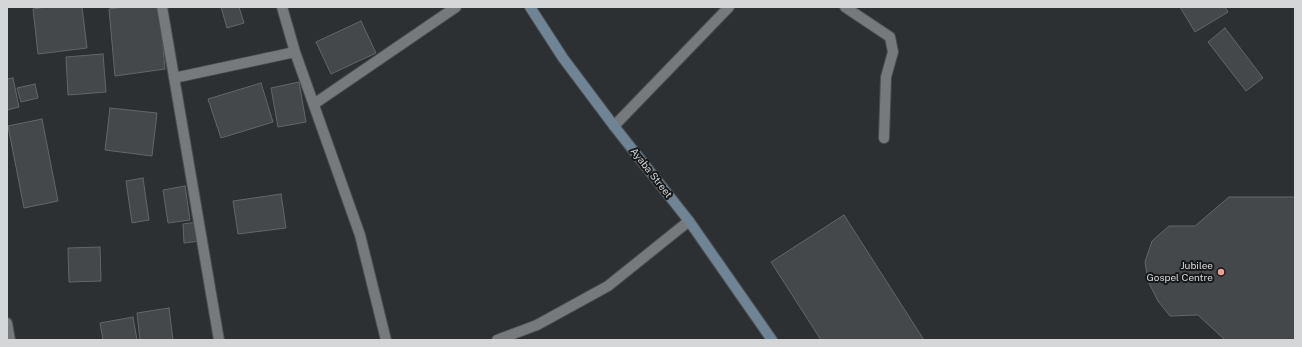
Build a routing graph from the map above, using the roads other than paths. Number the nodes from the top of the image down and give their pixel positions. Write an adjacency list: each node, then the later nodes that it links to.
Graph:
1 (162, 7): 8 (street)
2 (282, 7): 7 (street)
3 (456, 7): 9 (street)
4 (530, 7): 10 (main road, Ayaba Street)
5 (729, 7): 10 (street)
6 (845, 7): 11 (street)
7 (295, 52): 8 (street); 9 (street)
8 (174, 78): 15 (street)
9 (314, 104): 16 (street)
10 (614, 126): 12 (main road, Ayaba Street)
11 (884, 138)
12 (689, 221): 17 (street); 18 (main road, Ayaba Street)
13 (7, 323): 14 (street)
14 (10, 340)
15 (219, 340)
16 (386, 340)
17 (497, 340)
18 (772, 340)

